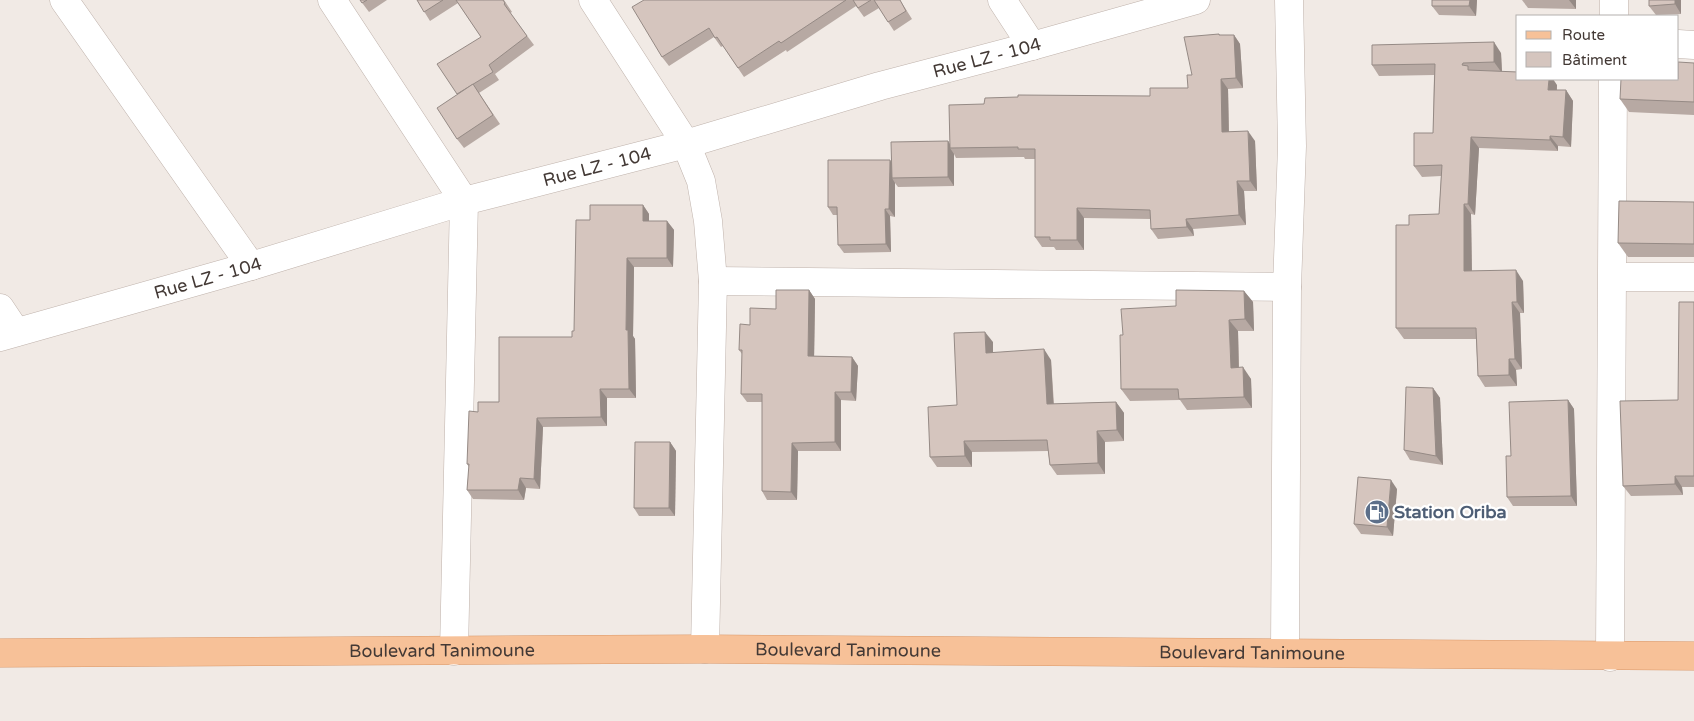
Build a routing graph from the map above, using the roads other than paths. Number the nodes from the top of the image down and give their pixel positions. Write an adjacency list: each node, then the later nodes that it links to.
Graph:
1 (64, 0): 15 (street)
2 (332, 0): 14 (street)
3 (1002, 0): 11 (street)
4 (1196, 0): 11 (street, Rue LZ - 104)
5 (1289, 0): 19 (street)
6 (1614, 0): 8 (street)
7 (601, 3): 13 (street)
8 (1614, 15)
9 (1679, 44): 10 (street)
10 (1694, 45)
11 (1032, 46): 13 (street, Rue LZ - 104)
12 (1613, 80): 16 (street)
13 (686, 144): 14 (street, Rue LZ - 104); 18 (street)
14 (464, 201): 15 (street, Rue LZ - 104); 23 (street)
15 (252, 266): 21 (street, Rue LZ - 104)
16 (1613, 277): 17 (street); 27 (street)
17 (1694, 277)
18 (713, 281): 19 (street); 22 (street)
19 (1287, 287): 25 (street)
20 (0, 308): 21 (street)
21 (8, 334)
22 (705, 650): 23 (main road, Boulevard Tanimoune); 25 (main road, Boulevard Tanimoune)
23 (454, 651): 24 (main road, Boulevard Tanimoune)
24 (0, 652)
25 (1285, 652): 27 (main road, Boulevard Tanimoune)
26 (1694, 656): 27 (main road, Boulevard Tanimoune)
27 (1610, 657)

